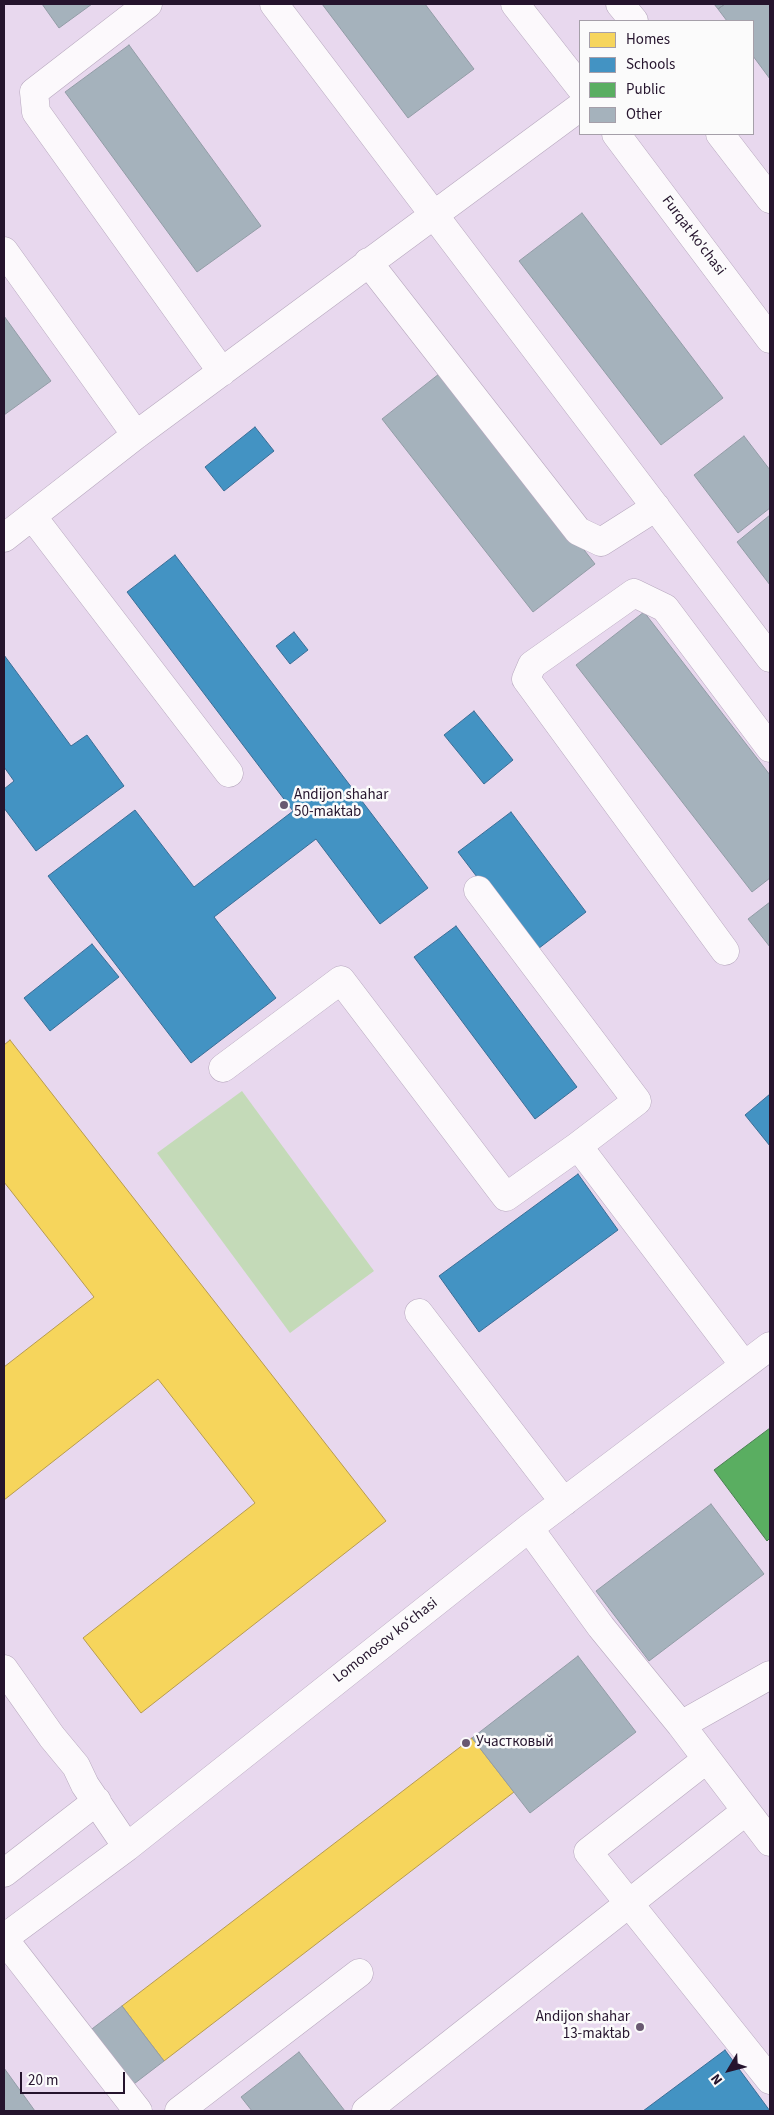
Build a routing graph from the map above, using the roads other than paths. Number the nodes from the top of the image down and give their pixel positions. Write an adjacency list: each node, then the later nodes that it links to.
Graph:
1 (148, 4): 15 (street)
2 (274, 4): 11 (street)
3 (515, 4): 6 (street)
4 (620, 4): 5 (street)
5 (633, 20)
6 (579, 85)
7 (579, 108): 11 (street)
8 (617, 135): 14 (street, Furqat ko'chasi)
9 (721, 135): 10 (street)
10 (770, 199)
11 (434, 214): 13 (street); 17 (street)
12 (4, 251): 16 (street)
13 (368, 262): 15 (street); 17 (street)
14 (770, 339)
15 (222, 372): 16 (street)
16 (136, 435): 18 (street)
17 (656, 507): 20 (street)
18 (32, 516): 19 (street); 22 (street)
19 (4, 538)
20 (770, 658)
21 (770, 748): 24 (street)
22 (228, 773)
23 (478, 890): 26 (street)
24 (725, 951)
25 (223, 1068): 26 (street)
26 (578, 1146): 29 (street)
27 (419, 1313): 30 (street)
28 (770, 1346): 29 (street, Lomonosov koʻchasi)
29 (744, 1365): 30 (street, Lomonosov koʻchasi)
30 (564, 1502): 31 (street, Lomonosov koʻchasi)
31 (529, 1528): 34 (street); 39 (street, Lomonosov koʻchasi)
32 (4, 1669): 36 (street)
33 (770, 1675): 34 (street)
34 (681, 1725): 35 (street)
35 (707, 1759): 37 (street); 41 (street)
36 (97, 1801): 39 (street); 40 (street)
37 (746, 1811): 38 (street); 41 (street)
38 (770, 1842)
39 (127, 1846): 42 (street, Lomonosov koʻchasi)
40 (4, 1873)
41 (630, 1902): 44 (street); 47 (street)
42 (4, 1939): 45 (street)
43 (359, 1973): 46 (street)
44 (770, 2080)
45 (138, 2111)
46 (179, 2111)
47 (366, 2111)

